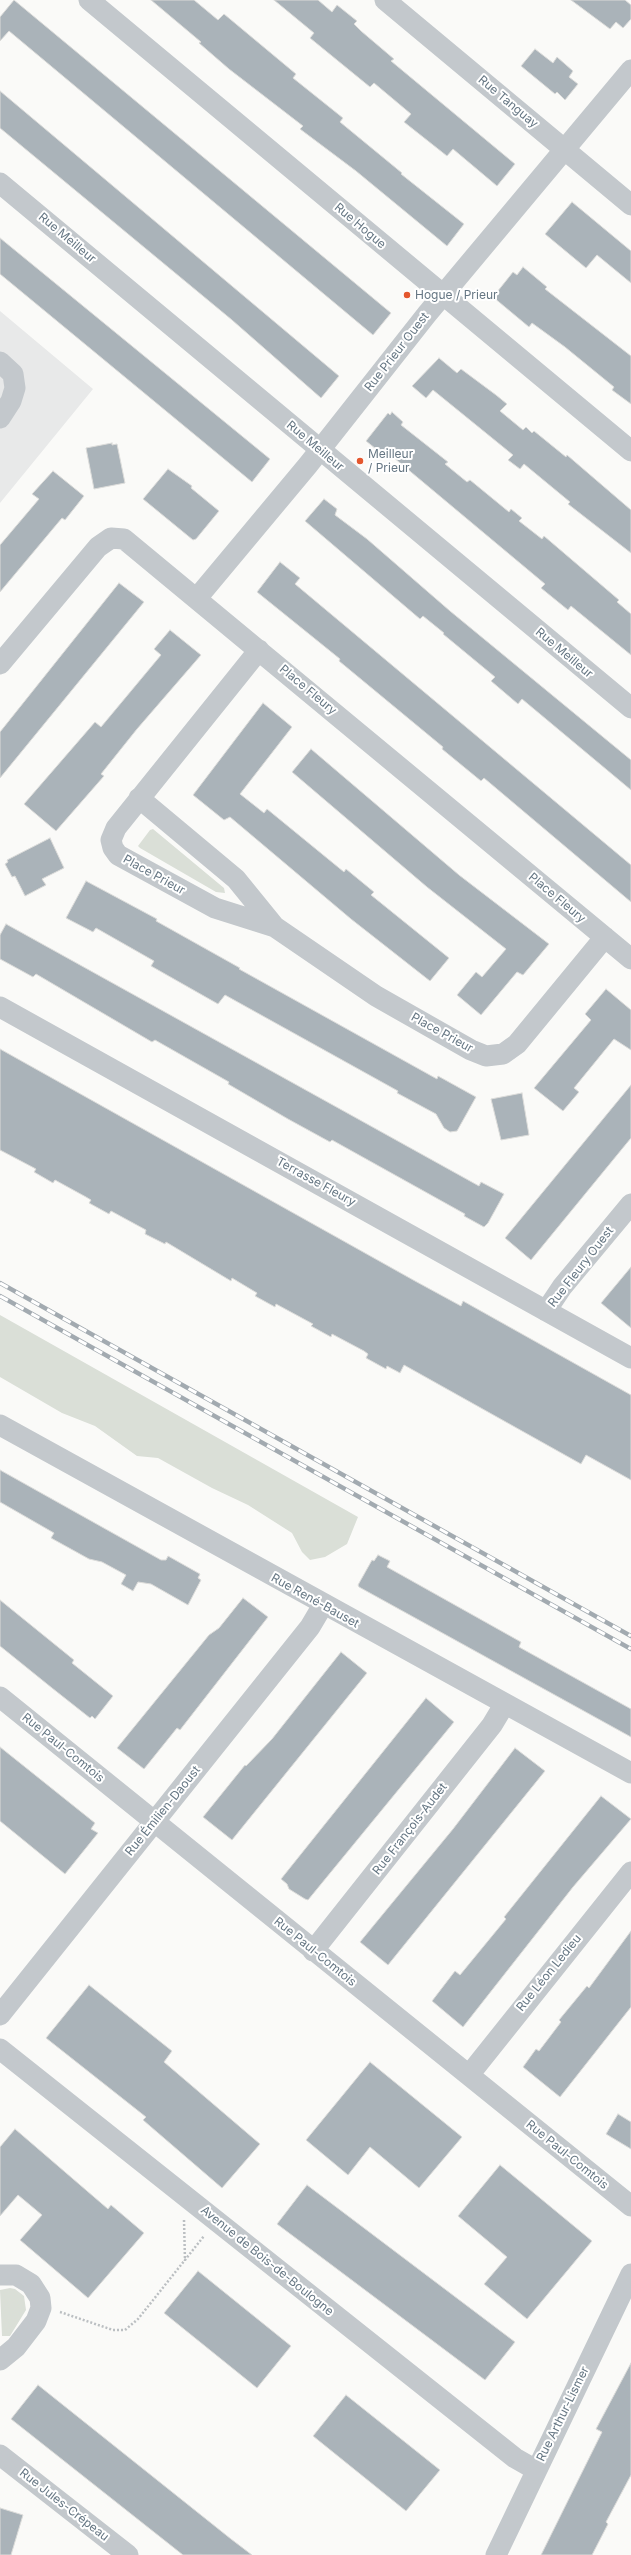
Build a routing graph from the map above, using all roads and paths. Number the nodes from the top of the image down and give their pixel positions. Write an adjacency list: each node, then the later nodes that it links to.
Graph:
1 (89, 0): 7 (street, Rue Hogue)
2 (385, 0): 4 (street, Rue Tanguay)
3 (631, 70): 4 (street, Rue Prieur Ouest)
4 (565, 150): 6 (street, Rue Tanguay); 7 (street, Rue Prieur Ouest)
5 (0, 183): 10 (street, Rue Meilleur)
6 (631, 205)
7 (443, 295): 10 (street, Rue Prieur Ouest); 11 (street, Rue Hogue)
8 (0, 362): 9 (street)
9 (0, 418)
10 (320, 450): 12 (street, Rue Prieur Ouest); 15 (street, Rue Meilleur)
11 (631, 451)
12 (197, 598): 13 (street, Place Fleury); 14 (street, Place Fleury)
13 (259, 650): 16 (street, Place Prieur); 18 (street, Place Fleury)
14 (0, 664)
15 (631, 708)
16 (139, 798): 17 (street, Place Prieur); 17 (street, Place Prieur)
17 (275, 927): 18 (street, Place Prieur)
18 (605, 937): 19 (street, Place Fleury)
19 (631, 959)
20 (0, 1007): 22 (street, Terrasse Fleury)
21 (631, 1204): 22 (street, Rue Fleury Ouest)
22 (546, 1311): 23 (street, Terrasse Fleury)
23 (631, 1358)
24 (0, 1425): 25 (street, Rue René-Bauset)
25 (323, 1606): 27 (street, Rue René-Bauset); 29 (street, Rue Émilien-Daoust)
26 (0, 1697): 29 (street, Rue Paul-Comtois)
27 (504, 1705): 28 (street, Rue René-Bauset); 31 (street, Rue François-Audet)
28 (631, 1773)
29 (154, 1822): 31 (street, Rue Paul-Comtois); 32 (street, Rue Émilien-Daoust)
30 (631, 1872): 34 (street, Rue Léon Ledieu)
31 (313, 1951): 34 (street, Rue Paul-Comtois)
32 (0, 2015)
33 (0, 2049): 44 (street, Avenue de Bois-de-Boulogne)
34 (469, 2075): 35 (street, Rue Paul-Comtois)
35 (631, 2206)
36 (184, 2220): 38 (path)
37 (204, 2236): 38 (path)
38 (184, 2261): 41 (path)
39 (631, 2274): 44 (street, Rue Arthur-Lismer)
40 (0, 2275): 42 (street)
41 (56, 2311)
42 (0, 2360)
43 (0, 2455): 45 (street, Rue Jules-Crépeau)
44 (536, 2470): 46 (street, Rue Arthur-Lismer)
45 (128, 2555)
46 (496, 2555)

